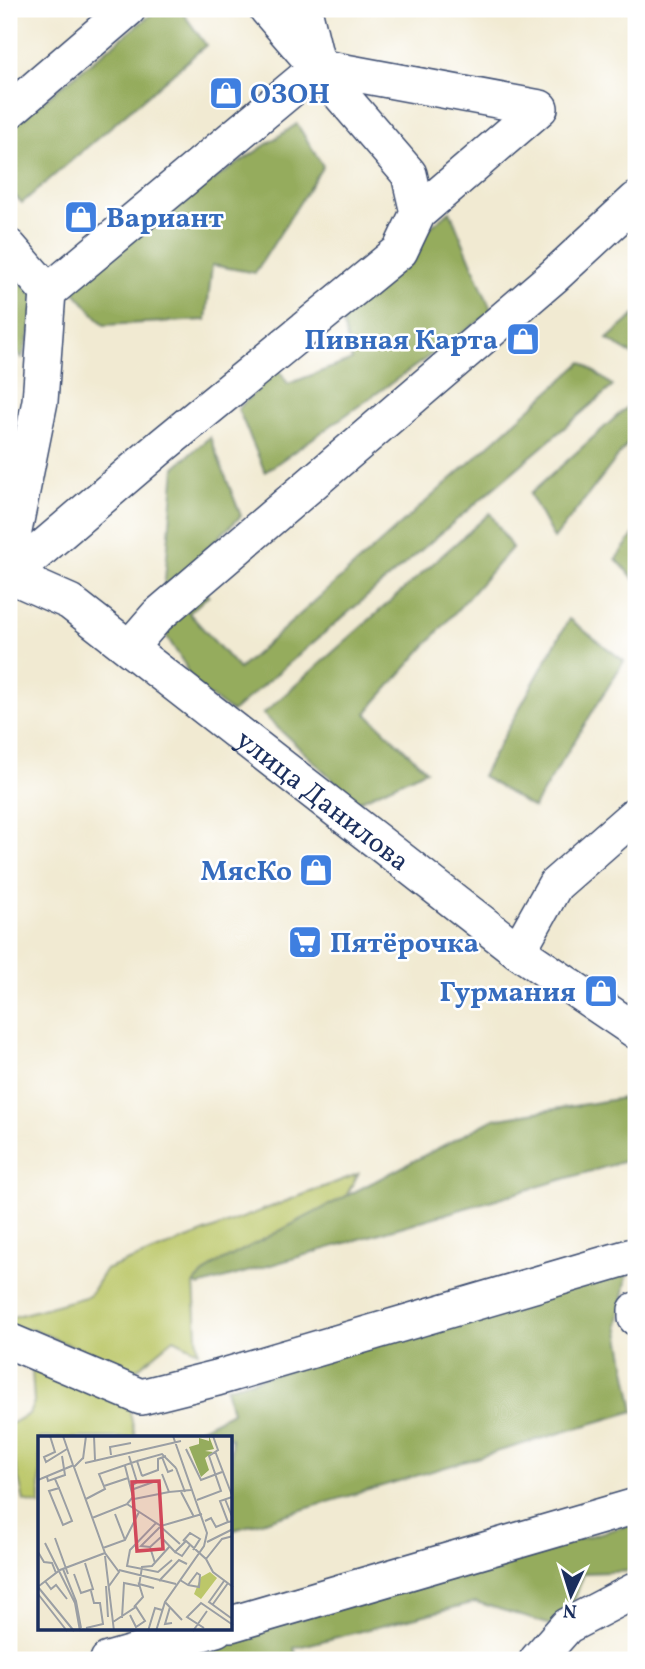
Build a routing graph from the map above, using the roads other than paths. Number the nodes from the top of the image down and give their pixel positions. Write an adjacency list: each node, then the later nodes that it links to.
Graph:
1 (128, 9): 5 (street)
2 (267, 9): 4 (street)
3 (304, 9): 4 (street)
4 (318, 67): 7 (street); 7 (street); 9 (street)
5 (9, 111)
6 (636, 200): 12 (street)
7 (418, 214): 11 (street)
8 (9, 247): 9 (street)
9 (48, 292): 10 (street)
10 (11, 529): 11 (street)
11 (10, 575): 12 (street, улица Данилова)
12 (130, 647): 14 (street, улица Данилова)
13 (636, 814): 14 (street)
14 (518, 951): 15 (street, улица Данилова)
15 (636, 1031)
16 (636, 1255): 19 (street)
17 (636, 1310): 18 (street)
18 (636, 1318)
19 (9, 1341)
20 (636, 1506): 22 (street)
21 (636, 1590): 25 (street)
22 (233, 1623)
23 (213, 1630): 24 (street)
24 (108, 1660)
25 (537, 1660)

